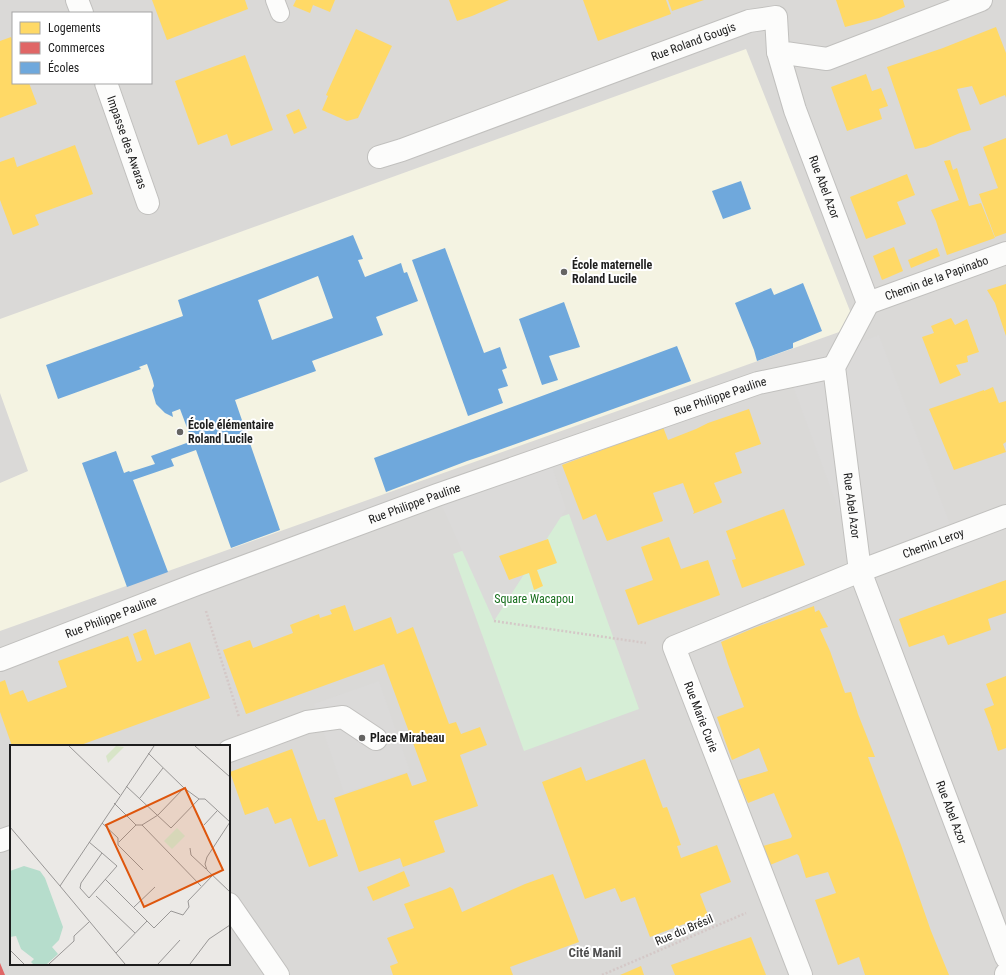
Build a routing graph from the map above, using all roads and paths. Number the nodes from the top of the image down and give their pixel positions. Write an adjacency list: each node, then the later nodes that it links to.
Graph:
1 (78, 0): 3 (street)
2 (981, 0): 4 (street)
3 (82, 12)
4 (778, 52): 6 (street, Rue Roland Gougis); 9 (street, Rue Abel Azor)
5 (106, 84): 7 (street, Impasse des Awaras)
6 (379, 156)
7 (148, 203)
8 (1006, 253): 9 (street, Chemin de la Papinabo)
9 (868, 303): 10 (street)
10 (834, 367): 12 (street, Rue Abel Azor); 13 (street, Rue Philippe Pauline)
11 (1006, 516): 12 (street, Chemin Leroy)
12 (860, 571): 15 (street); 23 (street, Rue Abel Azor)
13 (198, 584): 16 (street, Rue Philippe Pauline); 18 (path)
14 (494, 621): 15 (path)
15 (674, 647): 21 (street, Rue Marie Curie)
16 (0, 660)
17 (376, 739): 18 (street)
18 (238, 748)
19 (10, 837): 20 (street)
20 (0, 841)
21 (773, 902): 25 (path, Rue du Brésil); 26 (street, Rue Marie Curie)
22 (230, 905): 24 (street)
23 (1006, 957)
24 (278, 975)
25 (602, 975)
26 (801, 975)

